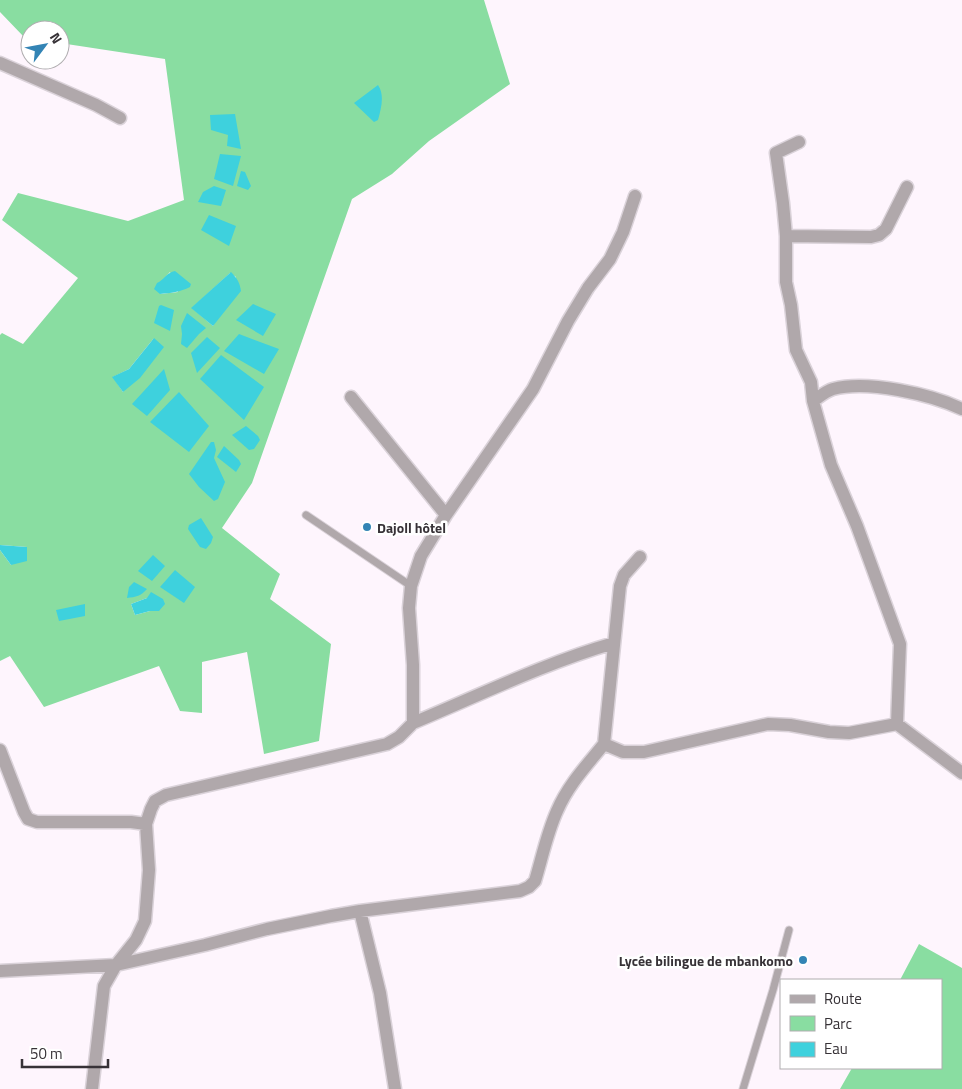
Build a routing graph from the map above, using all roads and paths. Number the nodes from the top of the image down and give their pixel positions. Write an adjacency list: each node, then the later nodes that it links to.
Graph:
1 (0, 63): 2 (street)
2 (120, 118)
3 (799, 142): 6 (street)
4 (907, 187): 6 (street)
5 (635, 196): 11 (street)
6 (786, 236): 8 (street)
7 (351, 397): 11 (street)
8 (813, 401): 9 (street); 16 (street)
9 (962, 409)
10 (306, 515): 13 (lane)
11 (446, 515): 13 (street)
12 (640, 557): 14 (street)
13 (410, 586): 15 (street)
14 (614, 643): 15 (street); 17 (street)
15 (413, 723): 20 (street)
16 (897, 724): 17 (street); 19 (street)
17 (604, 744): 21 (street)
18 (0, 750): 20 (street)
19 (962, 773)
20 (146, 824): 23 (street)
21 (360, 911): 23 (street); 26 (street)
22 (790, 930): 27 (lane)
23 (116, 965): 24 (street); 25 (street)
24 (0, 971)
25 (92, 1089)
26 (396, 1089)
27 (743, 1089)

